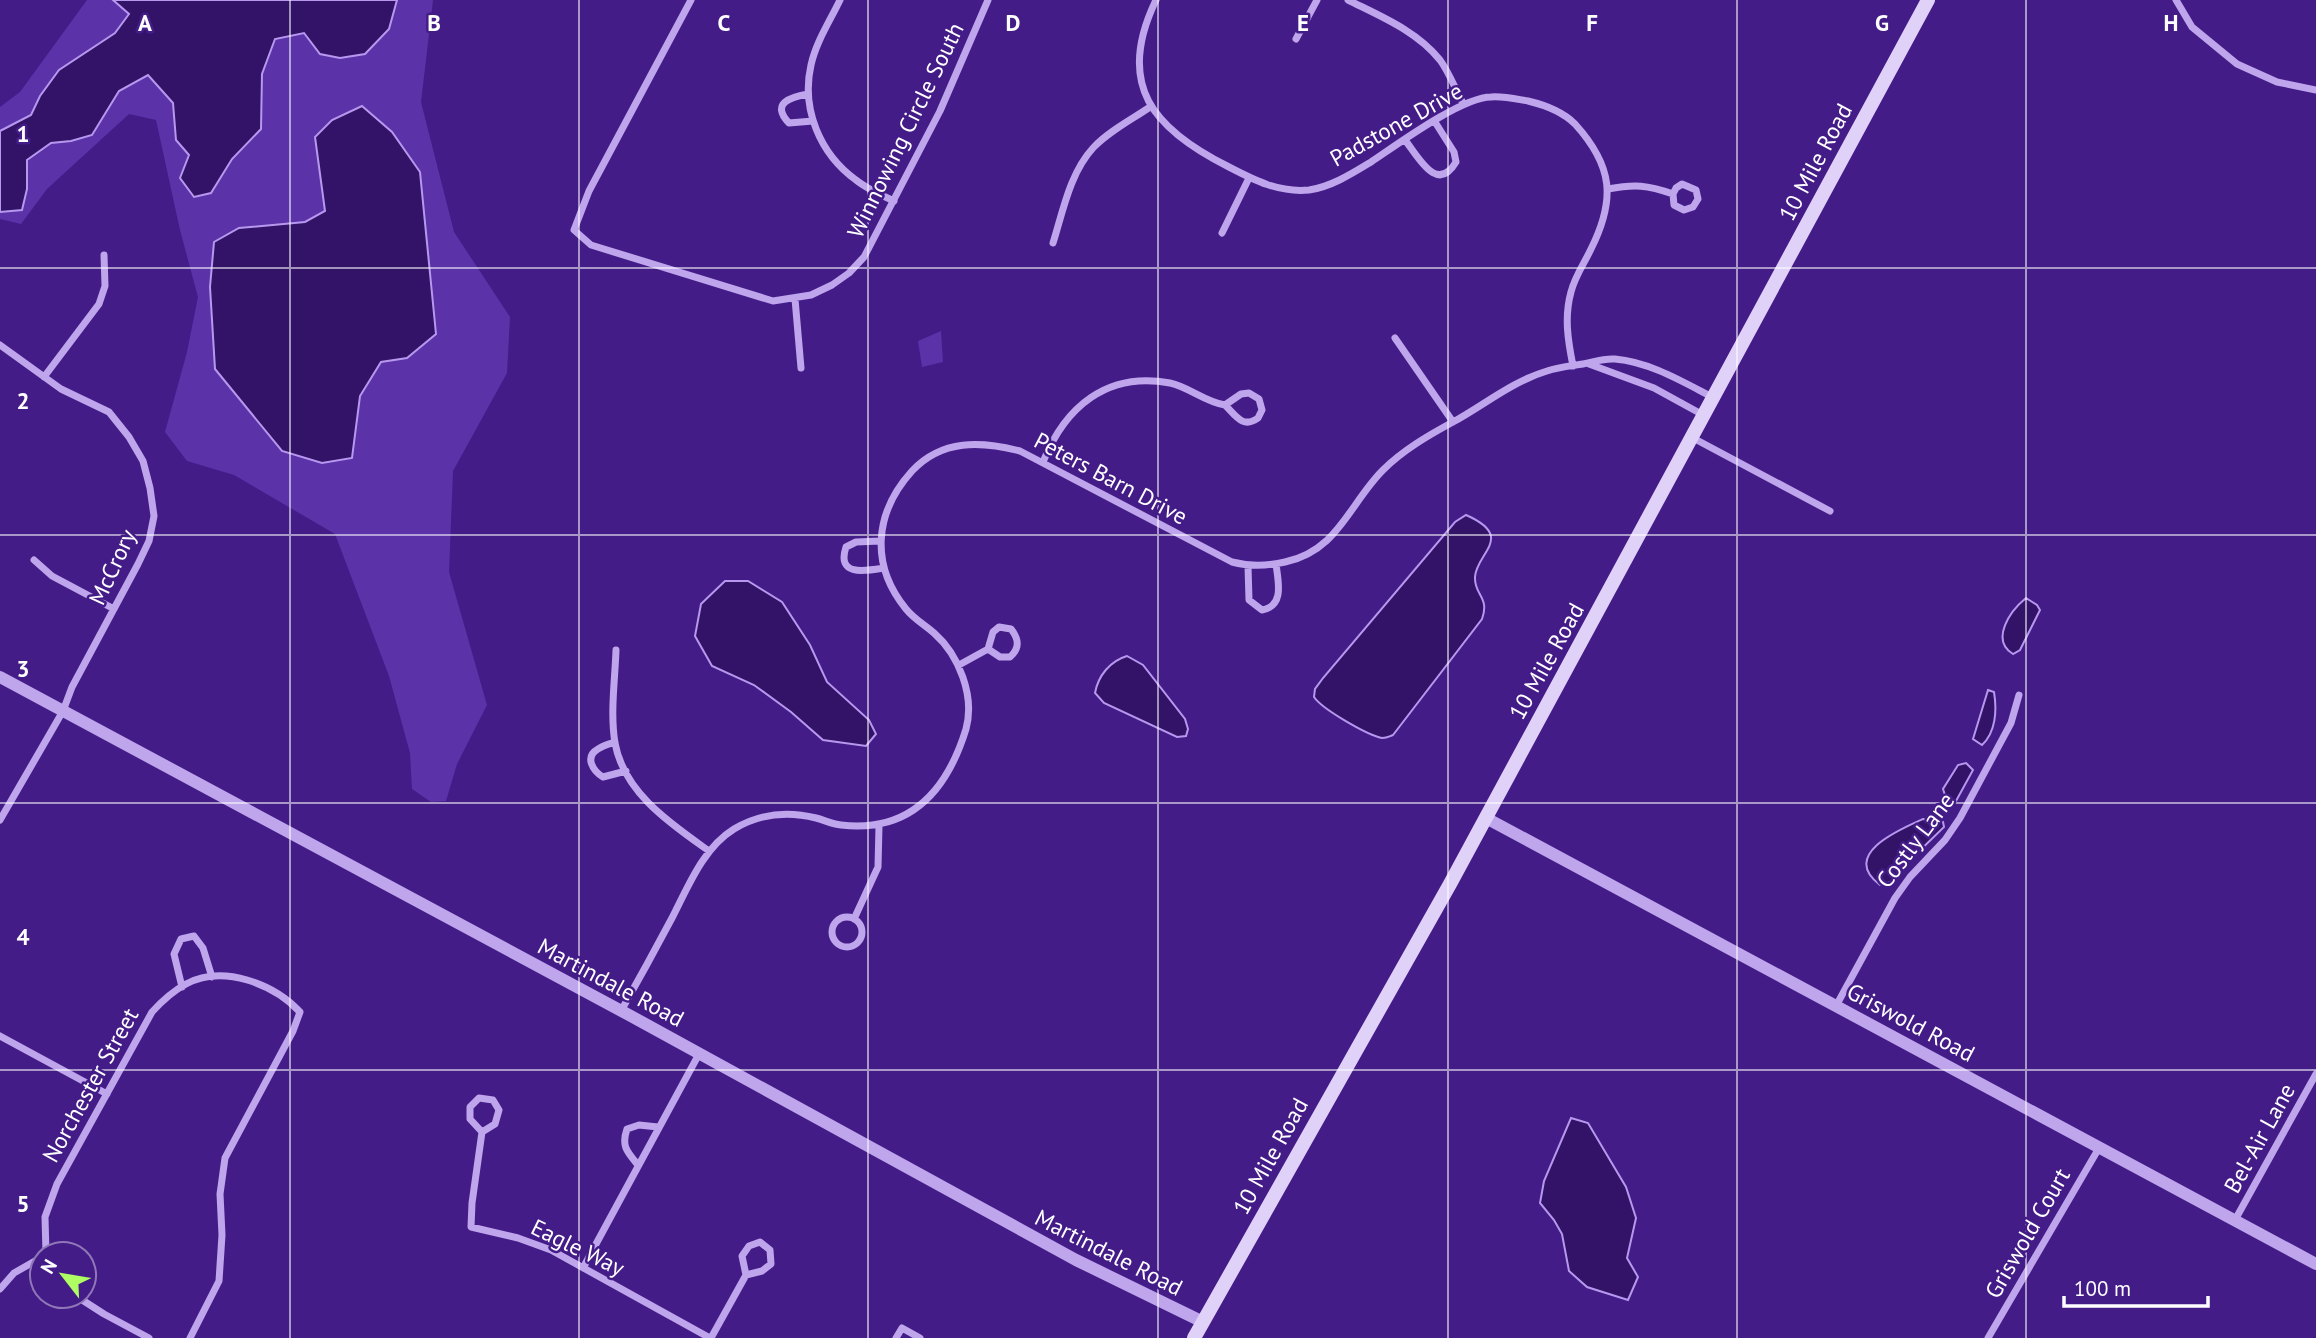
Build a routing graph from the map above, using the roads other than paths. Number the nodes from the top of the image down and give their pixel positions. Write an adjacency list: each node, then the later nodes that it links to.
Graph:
1 (691, 0): 24 (street, Winnowing Circle South)
2 (841, 0): 11 (street)
3 (988, 0): 20 (street, Winnowing Circle South)
4 (1156, 0): 13 (street, Padstone Drive)
5 (1317, 0): 9 (street)
6 (1348, 0): 12 (street)
7 (1928, 0): 31 (main road, 10 Mile Road)
8 (2176, 0): 10 (street)
9 (1296, 39)
10 (2316, 90)
11 (808, 94): 14 (street); 14 (street)
12 (1463, 103): 15 (street, Padstone Drive); 18 (street, Padstone Drive)
13 (1150, 107): 17 (street, Padstone Drive); 22 (street)
14 (813, 121): 20 (street)
15 (1435, 122): 16 (street, Padstone Drive); 16 (street)
16 (1405, 140): 17 (street, Padstone Drive)
17 (1249, 178): 21 (street)
18 (1608, 188): 19 (street); 28 (street, Padstone Drive)
19 (1673, 194)
20 (894, 201): 24 (street, Winnowing Circle South)
21 (1222, 233)
22 (1053, 243)
23 (104, 256): 30 (street)
24 (795, 299): 29 (street)
25 (1395, 338): 34 (street)
26 (0, 345): 30 (street, McCrory)
27 (1588, 363): 28 (street, Peters Barn Drive); 31 (street, Peters Barn Drive); 33 (street)
28 (1573, 366): 34 (street, Peters Barn Drive)
29 (801, 368)
30 (44, 377): 43 (street, McCrory)
31 (1714, 398): 33 (main road, 10 Mile Road)
32 (1225, 405): 32 (street); 36 (street)
33 (1704, 416): 35 (main road, 10 Mile Road)
34 (1453, 422): 40 (street, Peters Barn Drive)
35 (1693, 438): 37 (street); 52 (main road, 10 Mile Road)
36 (1043, 462): 38 (street, Peters Barn Drive); 41 (street, Peters Barn Drive)
37 (1830, 511)
38 (880, 541): 42 (street, Peters Barn Drive); 42 (street)
39 (34, 560): 43 (street)
40 (1276, 564): 41 (street, Peters Barn Drive); 41 (street)
41 (1248, 566)
42 (884, 568): 46 (street, Peters Barn Drive)
43 (114, 609): 49 (street, McCrory)
44 (988, 649): 44 (street); 46 (street)
45 (616, 650): 50 (street)
46 (959, 665): 54 (street, Peters Barn Drive)
47 (0, 677): 49 (street, Martindale Road)
48 (2019, 695): 59 (street, Costly Lane)
49 (63, 711): 53 (street, McCrory); 60 (street, Martindale Road)
50 (615, 742): 51 (street); 51 (street)
51 (626, 771): 55 (street)
52 (1486, 818): 59 (street, Griswold Road); 77 (main road, 10 Mile Road)
53 (0, 820)
54 (879, 826): 55 (street, Peters Barn Drive); 56 (street)
55 (709, 852): 60 (street, Peters Barn Drive)
56 (854, 919): 56 (street)
57 (212, 977): 58 (street, Norchester Street); 58 (street); 79 (street, Norchester Street)
58 (182, 986): 64 (street, Norchester Street)
59 (1836, 1006): 67 (street, Griswold Road)
60 (621, 1011): 62 (street, Martindale Road)
61 (0, 1036): 64 (street)
62 (699, 1054): 65 (street); 77 (street, Martindale Road)
63 (2316, 1073): 69 (street, Bel-Air Lane)
64 (107, 1094): 70 (street, Norchester Street)
65 (658, 1127): 68 (street); 68 (street)
66 (482, 1132): 66 (street, Eagle Way); 73 (street, Eagle Way)
67 (2099, 1148): 69 (street, Griswold Road); 84 (street, Griswold Court)
68 (638, 1165): 73 (street)
69 (2235, 1220): 71 (street, Griswold Road)
70 (44, 1240)
71 (2316, 1264)
72 (28, 1265): 75 (street, Norchester Street)
73 (583, 1268): 80 (street, Eagle Way)
74 (746, 1275): 74 (street); 80 (street)
75 (0, 1289)
76 (98, 1310): 78 (street)
77 (1203, 1322): 83 (main road, 10 Mile Road)
78 (149, 1338)
79 (190, 1338)
80 (711, 1338)
81 (897, 1338): 82 (street)
82 (920, 1338)
83 (1194, 1338)
84 (1988, 1338)

